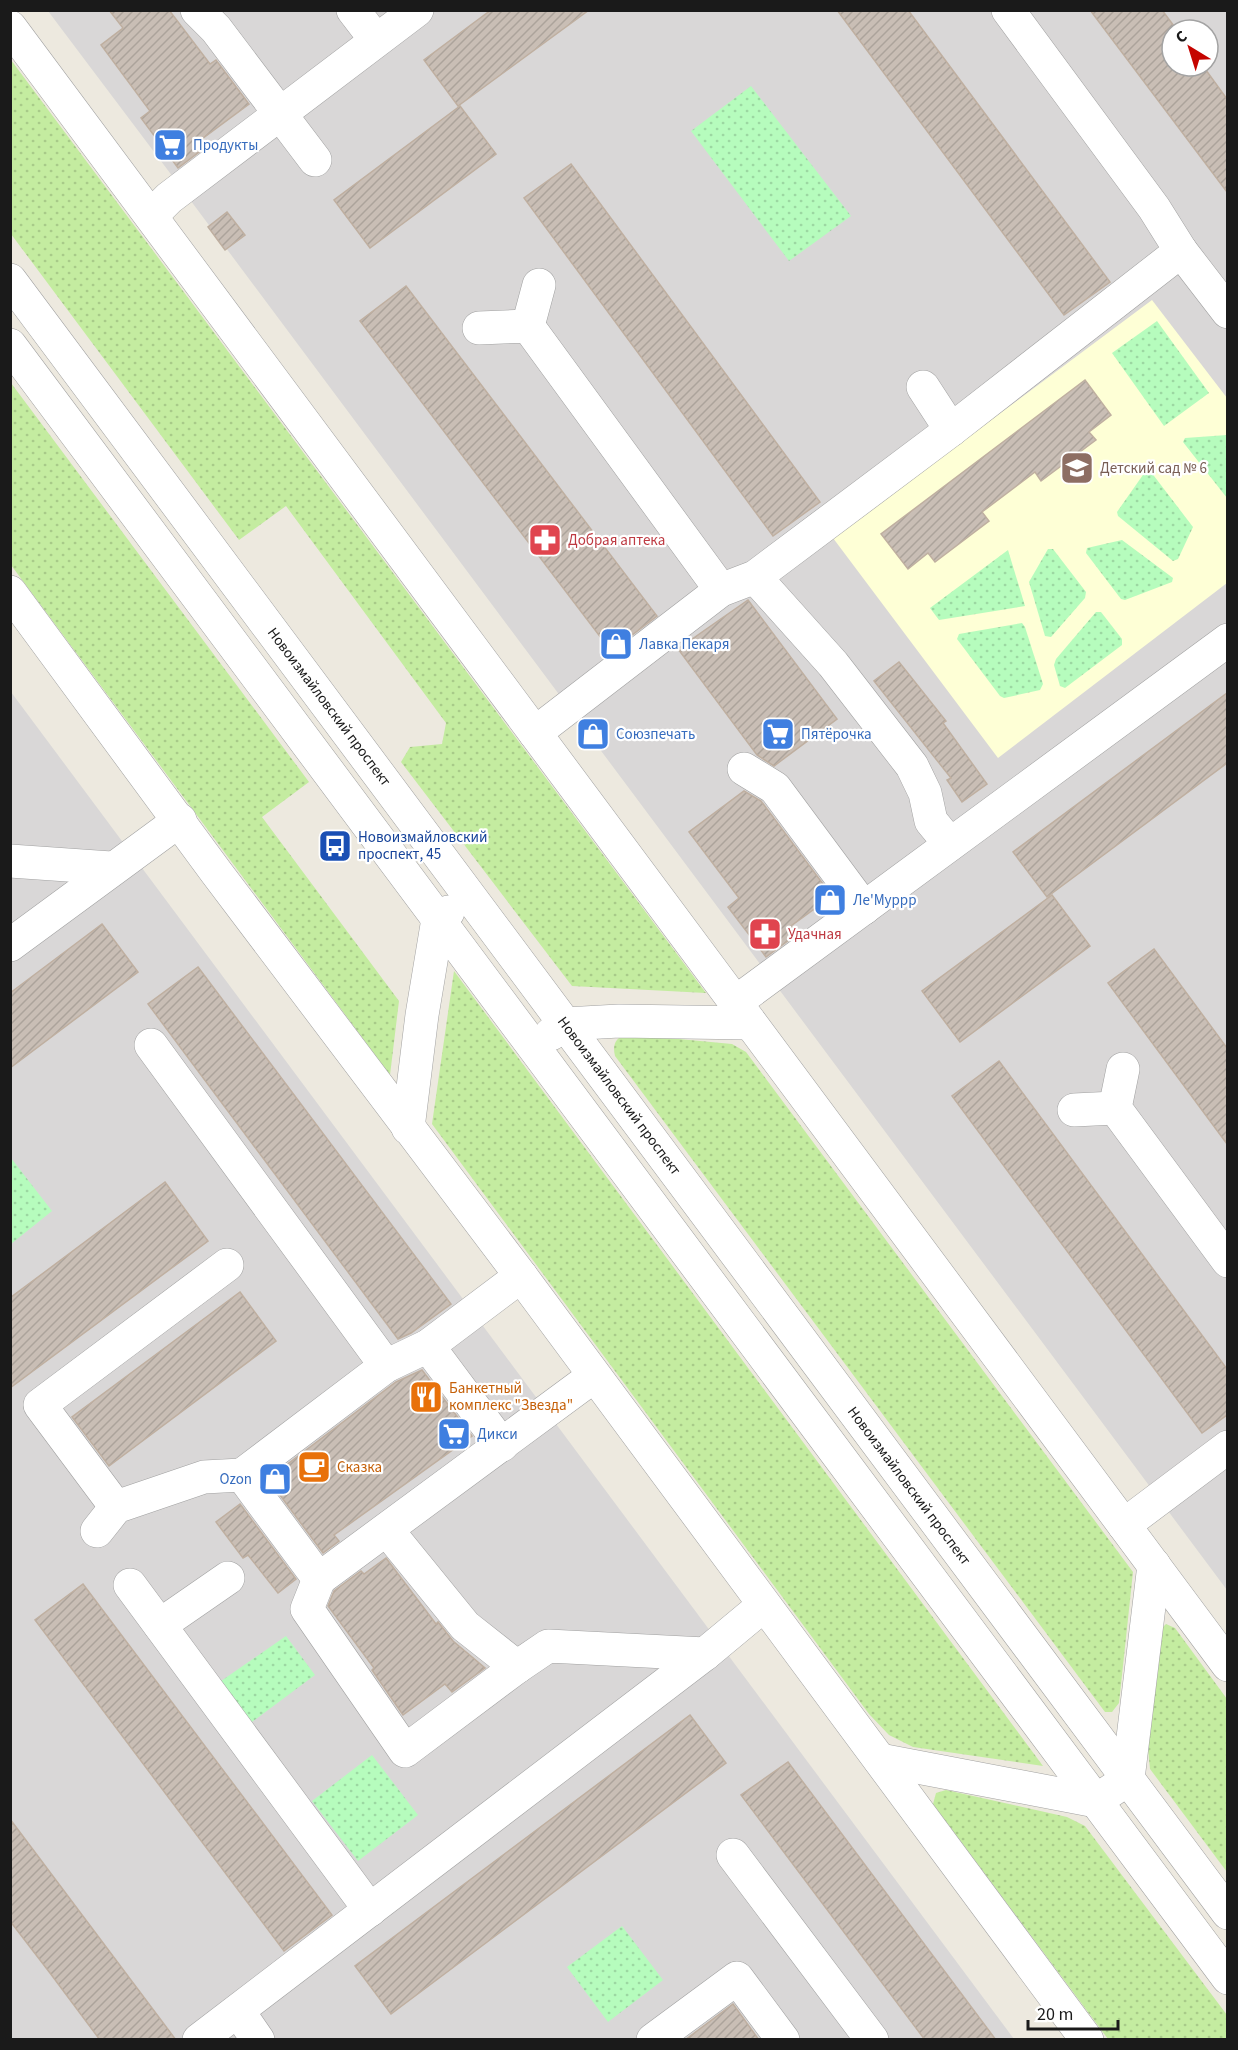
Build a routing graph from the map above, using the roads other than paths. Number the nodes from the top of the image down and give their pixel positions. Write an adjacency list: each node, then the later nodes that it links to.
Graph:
1 (197, 10): 7 (street)
2 (353, 10): 6 (street)
3 (417, 10): 6 (street)
4 (1008, 10): 10 (street)
5 (10, 27): 9 (street)
6 (376, 40): 7 (street)
7 (281, 113): 8 (street); 9 (street)
8 (315, 160)
9 (151, 216): 23 (street)
10 (1181, 251): 13 (street); 18 (street)
11 (10, 280): 29 (street, Новоизмайловский проспект)
12 (540, 285): 14 (street)
13 (1227, 312)
14 (528, 326): 15 (street); 20 (street)
15 (479, 328)
16 (10, 345): 31 (street)
17 (923, 387): 18 (street)
18 (951, 429): 19 (street)
19 (755, 577): 20 (street); 26 (street)
20 (722, 590): 23 (street)
21 (10, 592): 25 (street)
22 (1227, 640): 26 (street)
23 (535, 733): 33 (street)
24 (744, 769): 30 (street)
25 (180, 820): 28 (street); 40 (street)
26 (951, 844): 30 (street)
27 (10, 861): 28 (street)
28 (111, 868): 32 (street)
29 (470, 896): 31 (street); 34 (street, Новоизмайловский проспект)
30 (864, 908): 33 (street)
31 (438, 919): 36 (street); 40 (street)
32 (10, 945)
33 (743, 1013): 34 (street); 50 (street)
34 (565, 1024): 36 (street); 62 (street, Новоизмайловский проспект)
35 (151, 1045): 45 (street)
36 (533, 1046): 63 (street)
37 (1123, 1070): 38 (street)
38 (1115, 1108): 39 (street); 41 (street)
39 (1074, 1110)
40 (408, 1128): 43 (street)
41 (1227, 1261)
42 (227, 1265): 49 (street)
43 (521, 1276): 44 (street); 46 (street)
44 (428, 1346): 45 (street); 47 (street)
45 (386, 1366): 49 (street)
46 (594, 1376): 47 (street); 56 (street)
47 (502, 1445): 51 (street)
48 (1227, 1447): 50 (street)
49 (242, 1475): 54 (street)
50 (1124, 1525): 52 (street)
51 (387, 1530): 54 (street); 60 (street)
52 (1154, 1565): 59 (street); 62 (street)
53 (228, 1578): 57 (street)
54 (319, 1579): 60 (street)
55 (130, 1585): 57 (street)
56 (764, 1605): 58 (street); 61 (street)
57 (160, 1625): 65 (street)
58 (705, 1654): 60 (street); 65 (street)
59 (1227, 1665)
60 (517, 1667)
61 (880, 1760): 63 (street); 74 (street)
62 (1128, 1779): 63 (street); 66 (street, Новоизмайловский проспект)
63 (1096, 1801): 67 (street)
64 (733, 1855): 73 (street)
65 (370, 1910): 68 (street)
66 (1227, 1913)
67 (1227, 1978)
68 (238, 2011): 69 (street); 70 (street)
69 (200, 2040)
70 (258, 2040)
71 (653, 2040): 72 (street)
72 (783, 2040)
73 (872, 2040)
74 (1088, 2040)

